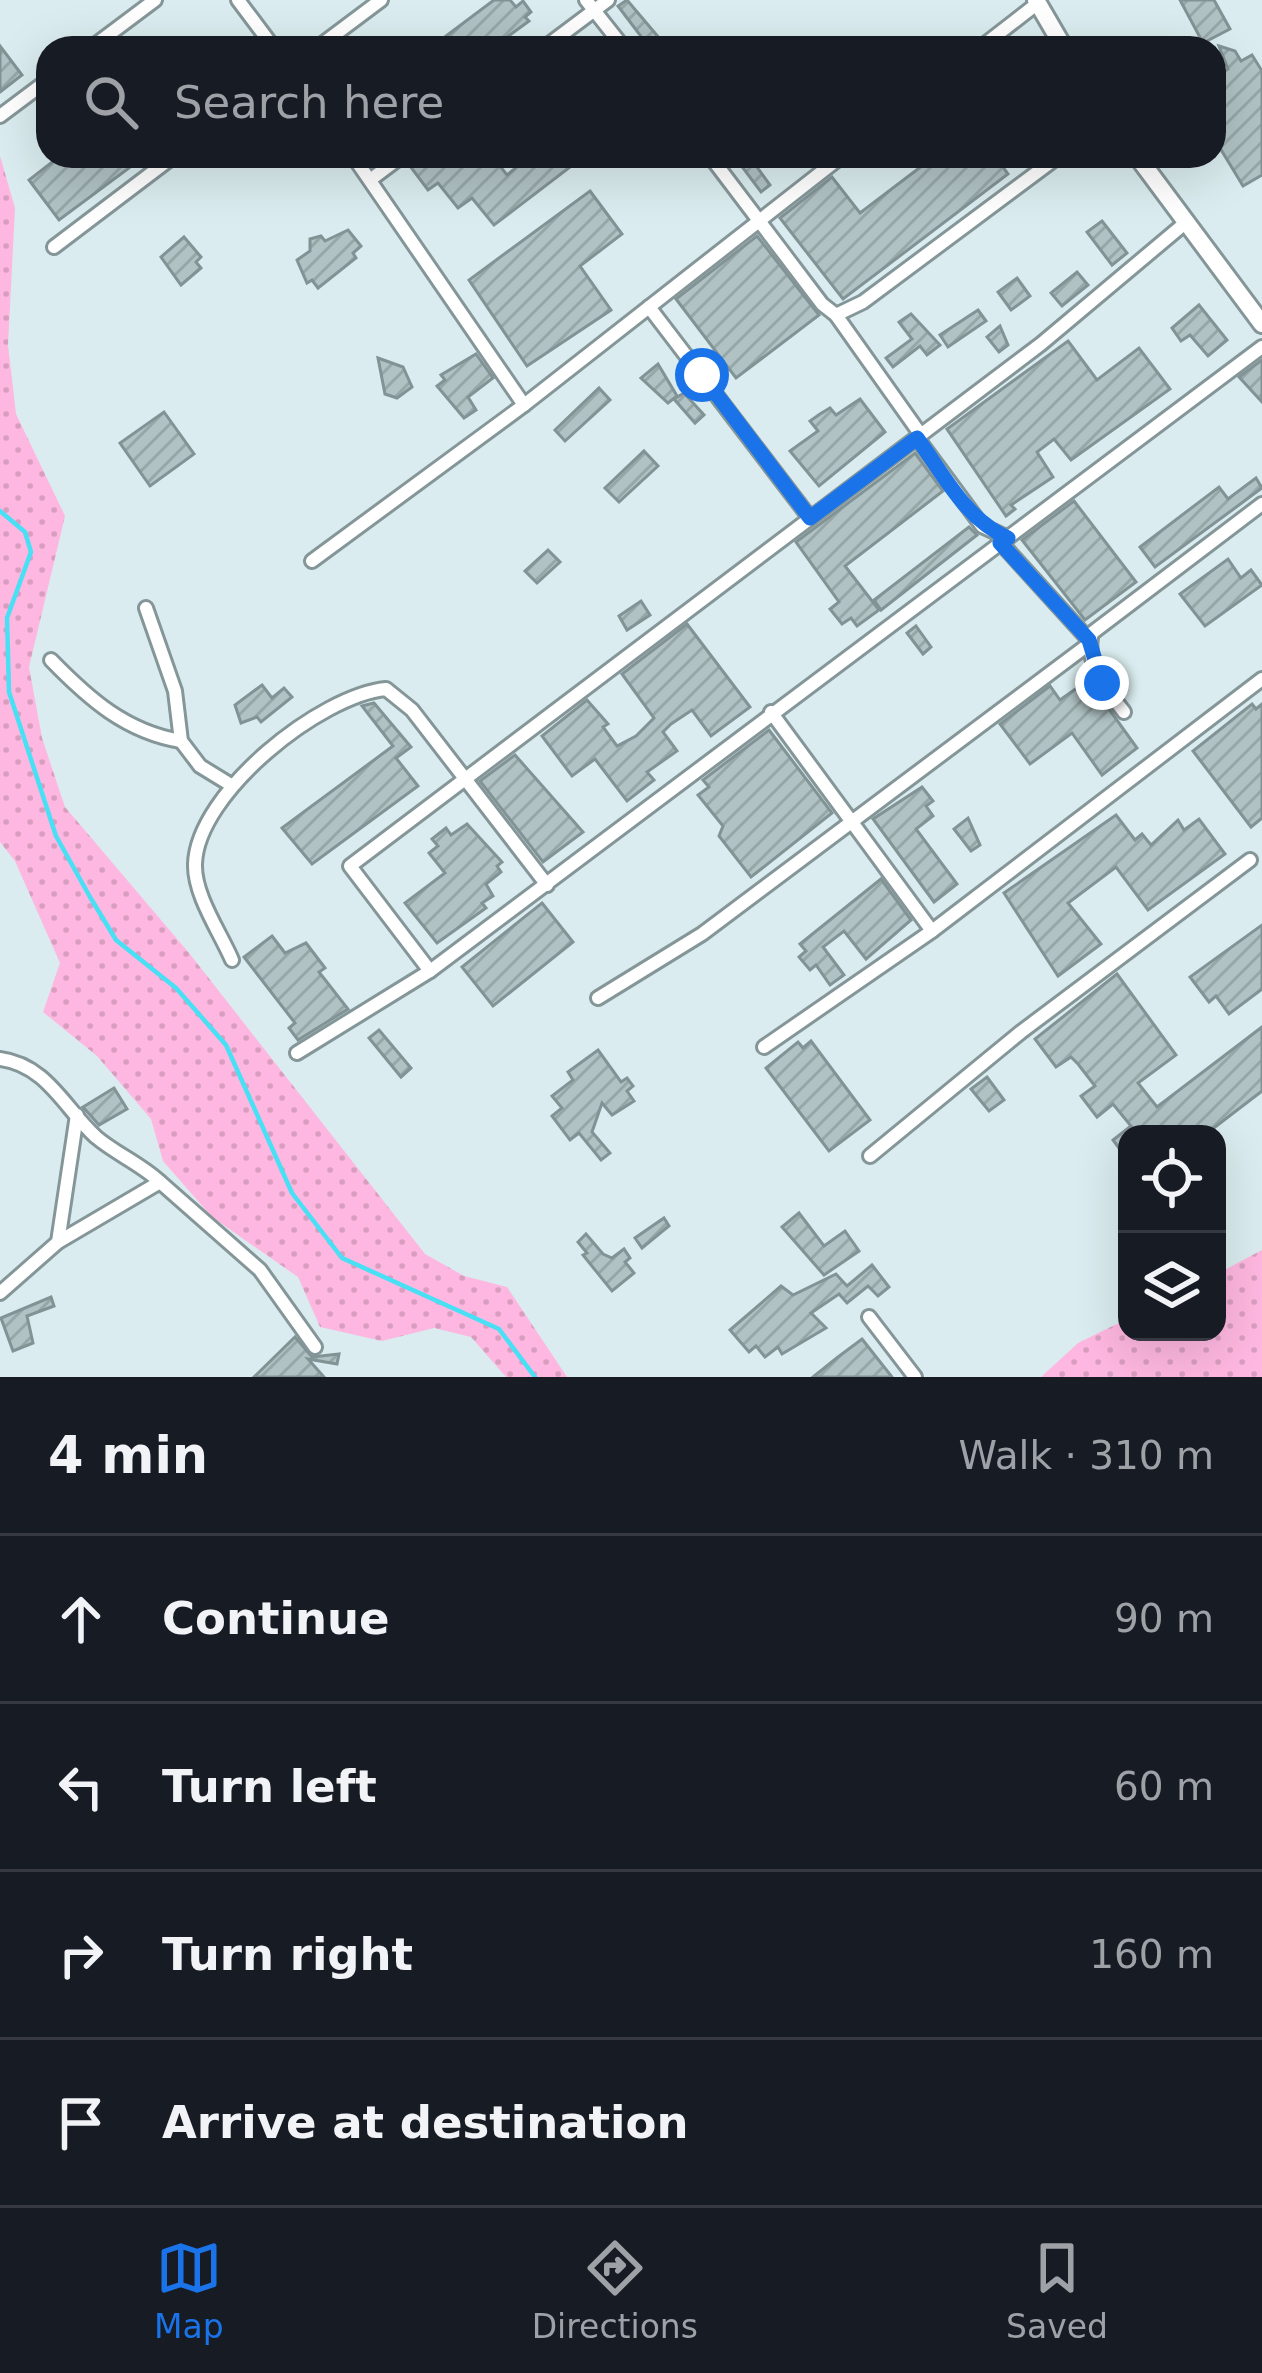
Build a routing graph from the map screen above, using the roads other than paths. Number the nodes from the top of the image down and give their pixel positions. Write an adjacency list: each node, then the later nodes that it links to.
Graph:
1 (155, 0): 7 (street)
2 (238, 0): 8 (street)
3 (382, 0): 9 (street)
4 (608, 0): 6 (street)
5 (1037, 1): 12 (street); 13 (main road)
6 (589, 5): 10 (street); 11 (street)
7 (107, 36)
8 (265, 36)
9 (333, 36)
10 (557, 36)
11 (614, 36)
12 (995, 36)
13 (1057, 36)
14 (36, 89): 15 (street)
15 (0, 116)
16 (158, 168): 26 (street)
17 (362, 168): 23 (street)
18 (386, 168): 23 (street)
19 (720, 168): 24 (street)
20 (827, 168): 24 (street)
21 (1043, 168): 28 (street)
22 (1145, 168): 25 (main road)
23 (370, 180): 31 (street)
24 (761, 219): 27 (street); 28 (street)
25 (1184, 224): 29 (main road); 32 (street)
26 (54, 247)
27 (649, 307): 31 (street); 34 (street)
28 (836, 315): 32 (street)
29 (1262, 324)
30 (1262, 347): 35 (street)
31 (524, 405): 36 (street)
32 (919, 436): 34 (street); 35 (street)
33 (1262, 504): 38 (street)
34 (810, 518): 50 (street)
35 (1004, 540): 38 (street); 41 (street)
36 (312, 561)
37 (146, 608): 43 (street)
38 (1089, 642): 42 (street); 45 (street)
39 (51, 660): 43 (street)
40 (1262, 679): 48 (street)
41 (771, 712): 45 (street); 50 (street)
42 (1124, 712)
43 (181, 741): 44 (street)
44 (231, 785): 47 (street); 49 (street)
45 (853, 820): 48 (street); 51 (street)
46 (1250, 860): 56 (street)
47 (548, 885)
48 (932, 931): 52 (street)
49 (232, 960)
50 (430, 971): 53 (street)
51 (598, 998)
52 (764, 1047)
53 (297, 1053)
54 (0, 1059): 55 (street)
55 (77, 1115): 57 (street); 58 (street)
56 (870, 1156)
57 (160, 1182): 58 (street); 61 (street)
58 (58, 1243): 59 (street)
59 (0, 1293)
60 (869, 1316): 62 (street)
61 (315, 1347)
62 (915, 1377)

